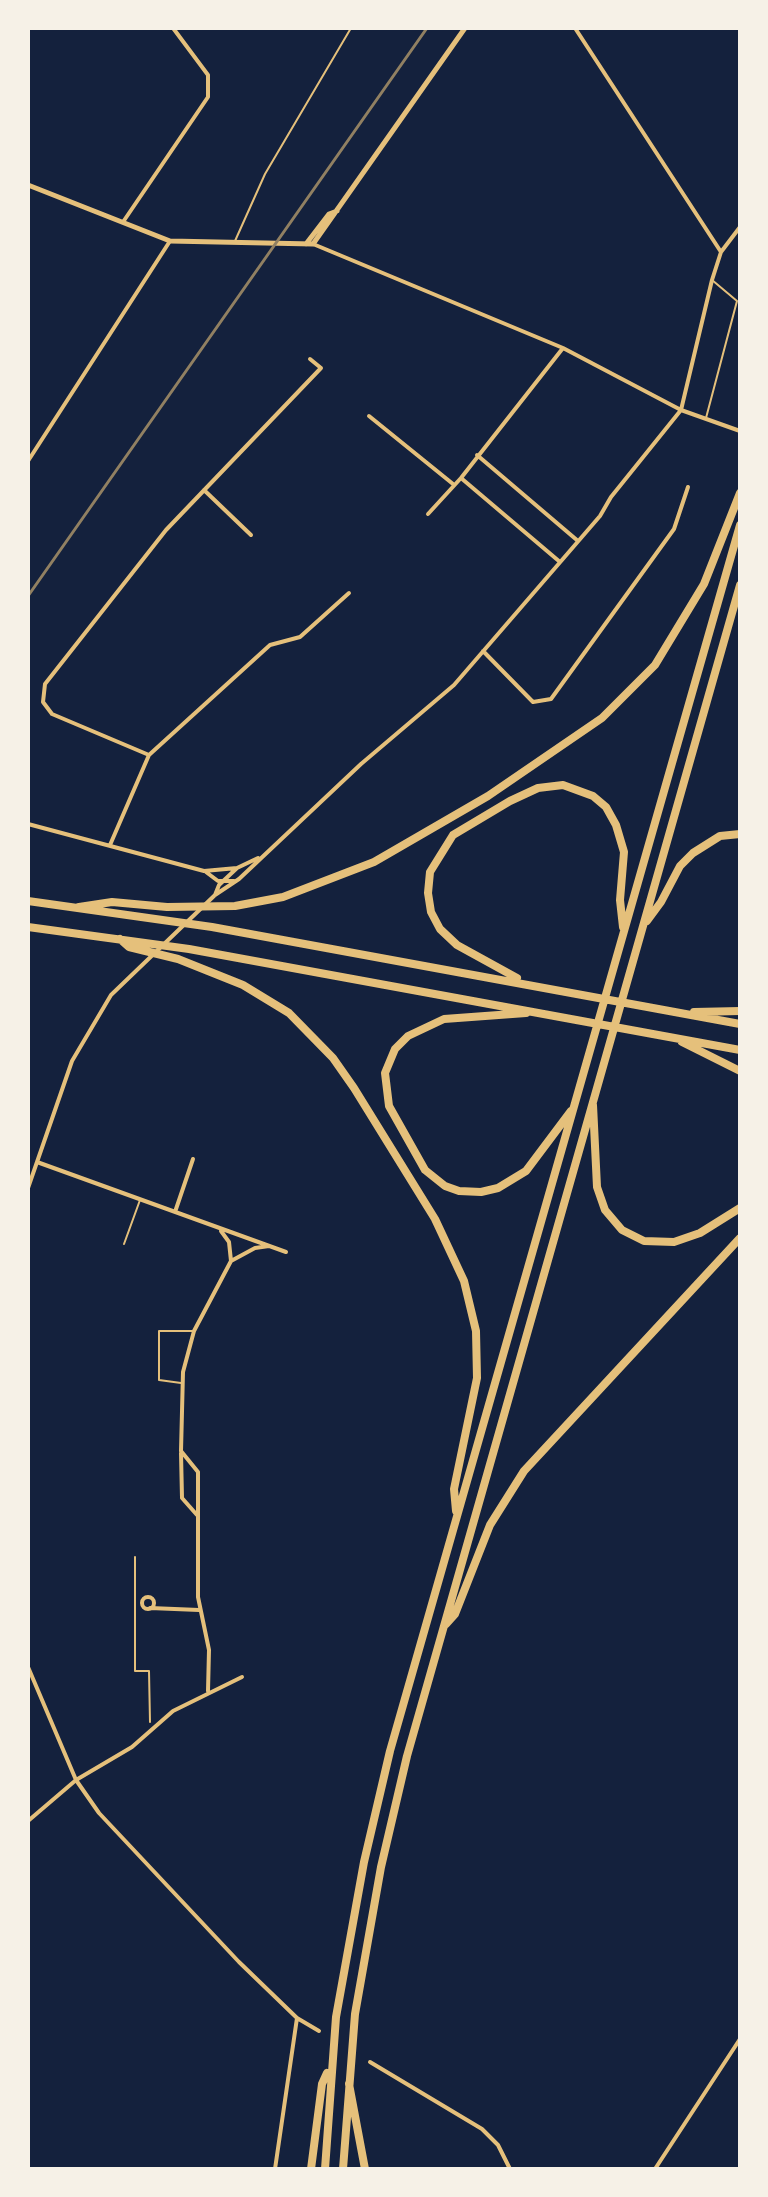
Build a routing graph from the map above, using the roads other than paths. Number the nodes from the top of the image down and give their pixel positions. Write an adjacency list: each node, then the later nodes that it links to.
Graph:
1 (173, 28): 6 (street)
2 (351, 28): 9 (lane)
3 (465, 28): 10 (street)
4 (575, 28): 11 (street)
5 (28, 185): 6 (street)
6 (123, 222): 8 (street)
7 (740, 227): 11 (street)
8 (170, 241): 9 (street); 20 (street)
9 (233, 244): 10 (street)
10 (309, 244): 13 (street)
11 (721, 252): 12 (street)
12 (712, 280): 15 (street); 17 (lane)
13 (563, 348): 15 (street); 19 (street)
14 (310, 359): 24 (street)
15 (681, 410): 17 (street); 29 (street)
16 (369, 416): 22 (street)
17 (706, 419): 18 (street)
18 (740, 431)
19 (477, 455): 21 (street); 29 (street)
20 (28, 461)
21 (461, 478): 22 (street); 30 (street)
22 (453, 484): 26 (street)
23 (688, 487): 33 (street)
24 (204, 490): 28 (street); 34 (street)
25 (740, 493): 49 (highway)
26 (428, 514)
27 (740, 525): 52 (highway)
28 (251, 535)
29 (578, 541): 30 (street)
30 (560, 562): 33 (street)
31 (740, 585): 50 (highway)
32 (349, 593): 34 (street)
33 (483, 651): 38 (street)
34 (149, 755): 37 (street)
35 (28, 824): 37 (street)
36 (740, 834): 50 (highway)
37 (110, 845): 40 (street)
38 (260, 857): 39 (street); 44 (street)
39 (237, 868): 41 (street); 43 (street)
40 (204, 871): 41 (street); 42 (street)
41 (222, 871): 43 (street)
42 (212, 875): 45 (street); 47 (street)
43 (229, 879): 44 (street); 45 (street); 46 (street)
44 (239, 879): 46 (street)
45 (222, 882): 47 (street)
46 (227, 889): 47 (street)
47 (216, 892): 65 (street)
48 (28, 901): 49 (highway)
49 (79, 907): 54 (highway)
50 (644, 925): 62 (highway)
51 (28, 927): 53 (highway)
52 (624, 932): 54 (highway); 63 (highway)
53 (133, 944): 56 (highway); 80 (highway)
54 (528, 984): 57 (highway)
55 (740, 1011): 57 (highway)
56 (542, 1012): 59 (highway); 63 (highway)
57 (678, 1012): 58 (highway)
58 (740, 1024)
59 (671, 1037): 60 (highway); 61 (highway)
60 (740, 1050)
61 (740, 1071)
62 (593, 1099): 68 (highway); 85 (highway)
63 (573, 1109): 80 (highway)
64 (193, 1159): 69 (street)
65 (37, 1162): 66 (street); 67 (street)
66 (28, 1188)
67 (140, 1200): 69 (street); 72 (lane)
68 (740, 1208)
69 (175, 1212): 70 (street)
70 (217, 1227): 73 (street); 75 (street)
71 (740, 1238): 85 (highway)
72 (124, 1244)
73 (269, 1246): 74 (street); 75 (street)
74 (286, 1252)
75 (231, 1261): 76 (street)
76 (194, 1331): 77 (street); 77 (lane)
77 (183, 1383): 78 (street)
78 (181, 1451): 79 (street); 79 (street)
79 (198, 1517): 84 (street)
80 (456, 1517): 95 (highway)
81 (154, 1603): 82 (street); 82 (street); 83 (street)
82 (150, 1608): 83 (street)
83 (162, 1609): 84 (street)
84 (200, 1610): 88 (street)
85 (443, 1627): 96 (highway)
86 (28, 1667): 89 (street)
87 (242, 1677): 88 (street)
88 (208, 1691): 89 (street)
89 (76, 1780): 90 (street); 91 (street)
90 (28, 1821)
91 (297, 2018): 92 (street); 97 (street)
92 (319, 2031)
93 (740, 2039): 103 (street)
94 (370, 2062): 102 (street)
95 (330, 2065): 98 (highway); 99 (highway)
96 (347, 2075): 100 (highway); 101 (highway)
97 (275, 2169)
98 (311, 2169)
99 (325, 2169)
100 (343, 2169)
101 (365, 2169)
102 (510, 2169)
103 (655, 2169)

